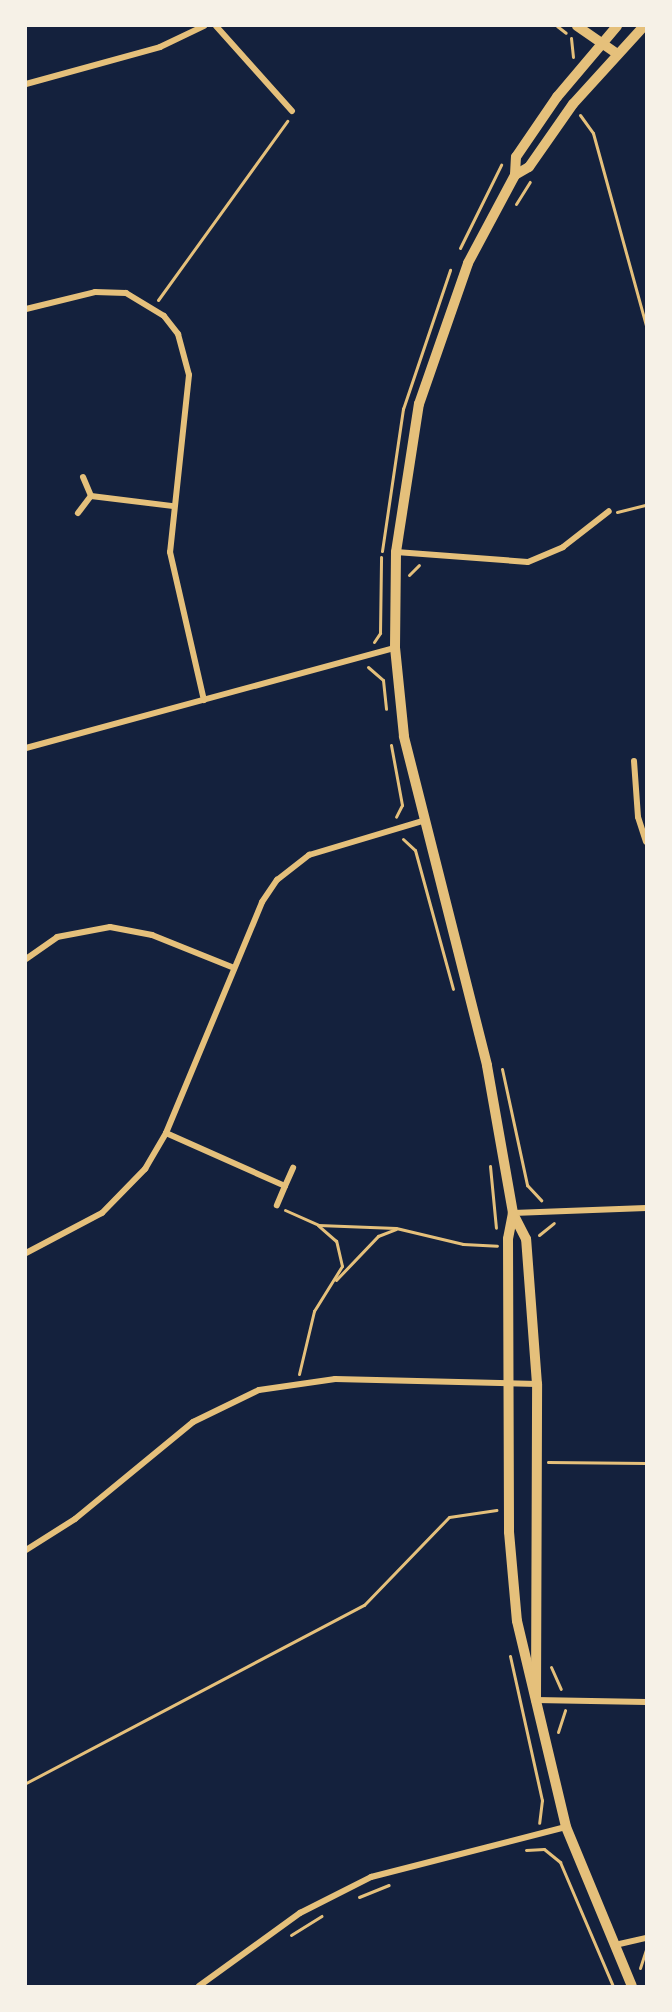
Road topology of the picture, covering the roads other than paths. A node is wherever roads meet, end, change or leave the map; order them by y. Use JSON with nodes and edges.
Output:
{"nodes":[{"id":1,"x":204,"y":26,"type":"edge"},
{"id":2,"x":216,"y":26,"type":"edge"},
{"id":3,"x":577,"y":26,"type":"edge"},
{"id":4,"x":644,"y":26,"type":"edge"},
{"id":5,"x":614,"y":27,"type":"edge"},
{"id":6,"x":630,"y":39,"type":"junction"},
{"id":7,"x":601,"y":42,"type":"junction"},
{"id":8,"x":616,"y":53,"type":"junction"},
{"id":9,"x":26,"y":84,"type":"edge"},
{"id":10,"x":292,"y":111,"type":"road end"},
{"id":11,"x":515,"y":175,"type":"junction"},
{"id":12,"x":26,"y":309,"type":"edge"},
{"id":13,"x":83,"y":477,"type":"dead end"},
{"id":14,"x":91,"y":496,"type":"junction"},
{"id":15,"x":173,"y":506,"type":"junction"},
{"id":16,"x":609,"y":511,"type":"road end"},
{"id":17,"x":78,"y":513,"type":"dead end"},
{"id":18,"x":396,"y":552,"type":"junction"},
{"id":19,"x":395,"y":648,"type":"junction"},
{"id":20,"x":204,"y":700,"type":"junction"},
{"id":21,"x":26,"y":748,"type":"edge"},
{"id":22,"x":634,"y":761,"type":"dead end"},
{"id":23,"x":422,"y":821,"type":"junction"},
{"id":24,"x":646,"y":842,"type":"edge"},
{"id":25,"x":26,"y":958,"type":"edge"},
{"id":26,"x":234,"y":968,"type":"junction"},
{"id":27,"x":166,"y":1133,"type":"junction"},
{"id":28,"x":293,"y":1168,"type":"dead end"},
{"id":29,"x":285,"y":1186,"type":"junction"},
{"id":30,"x":277,"y":1205,"type":"road end"},
{"id":31,"x":646,"y":1208,"type":"edge"},
{"id":32,"x":513,"y":1214,"type":"junction"},
{"id":33,"x":26,"y":1253,"type":"edge"},
{"id":34,"x":509,"y":1383,"type":"junction"},
{"id":35,"x":537,"y":1384,"type":"junction"},
{"id":36,"x":26,"y":1550,"type":"edge"},
{"id":37,"x":536,"y":1700,"type":"junction"},
{"id":38,"x":646,"y":1702,"type":"edge"},
{"id":39,"x":566,"y":1827,"type":"junction"},
{"id":40,"x":643,"y":1939,"type":"edge"},
{"id":41,"x":611,"y":1946,"type":"junction"},
{"id":42,"x":199,"y":1986,"type":"edge"},
{"id":43,"x":632,"y":1986,"type":"edge"}],
"edges":[{"from":1,"to":9,"type":"street"},
{"from":2,"to":10,"type":"street"},
{"from":3,"to":7,"type":"street"},
{"from":4,"to":6,"type":"street"},
{"from":5,"to":6,"type":"street"},
{"from":5,"to":7,"type":"street"},
{"from":6,"to":8,"type":"street"},
{"from":7,"to":8,"type":"street"},
{"from":7,"to":11,"type":"street"},
{"from":8,"to":11,"type":"street"},
{"from":11,"to":18,"type":"street"},
{"from":12,"to":15,"type":"street"},
{"from":13,"to":14,"type":"street"},
{"from":14,"to":15,"type":"street"},
{"from":14,"to":17,"type":"street"},
{"from":15,"to":20,"type":"street"},
{"from":16,"to":18,"type":"street"},
{"from":18,"to":19,"type":"street"},
{"from":19,"to":20,"type":"street"},
{"from":19,"to":23,"type":"street"},
{"from":20,"to":21,"type":"street"},
{"from":22,"to":24,"type":"street"},
{"from":23,"to":26,"type":"street"},
{"from":23,"to":32,"type":"street"},
{"from":25,"to":26,"type":"street"},
{"from":26,"to":27,"type":"street"},
{"from":27,"to":29,"type":"street"},
{"from":27,"to":33,"type":"street"},
{"from":28,"to":29,"type":"street"},
{"from":29,"to":30,"type":"street"},
{"from":31,"to":32,"type":"street"},
{"from":32,"to":34,"type":"street"},
{"from":32,"to":35,"type":"street"},
{"from":34,"to":35,"type":"street"},
{"from":34,"to":36,"type":"street"},
{"from":34,"to":37,"type":"street"},
{"from":35,"to":37,"type":"street"},
{"from":37,"to":38,"type":"street"},
{"from":37,"to":39,"type":"street"},
{"from":39,"to":41,"type":"street"},
{"from":39,"to":42,"type":"street"},
{"from":40,"to":41,"type":"street"},
{"from":41,"to":43,"type":"street"}]}
